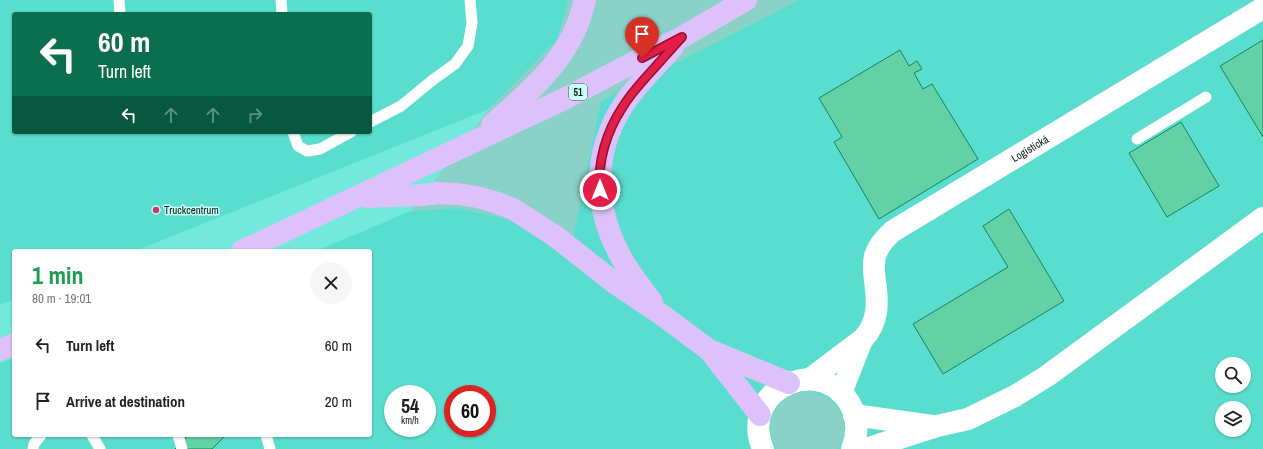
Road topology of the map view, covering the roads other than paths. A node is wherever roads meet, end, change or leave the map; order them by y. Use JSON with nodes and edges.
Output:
{"nodes":[{"id":1,"x":119,"y":0,"type":"edge"},
{"id":2,"x":281,"y":0,"type":"edge"},
{"id":3,"x":470,"y":0,"type":"edge"},
{"id":4,"x":584,"y":0,"type":"edge"},
{"id":5,"x":746,"y":0,"type":"edge"},
{"id":6,"x":1263,"y":8,"type":"edge"},
{"id":7,"x":120,"y":12,"type":"edge"},
{"id":8,"x":282,"y":12,"type":"edge"},
{"id":9,"x":682,"y":37,"type":"junction"},
{"id":10,"x":1206,"y":97,"type":"dead end"},
{"id":11,"x":372,"y":121,"type":"edge"},
{"id":12,"x":294,"y":134,"type":"edge"},
{"id":13,"x":347,"y":134,"type":"edge"},
{"id":14,"x":1137,"y":138,"type":"dead end"},
{"id":15,"x":472,"y":143,"type":"junction"},
{"id":16,"x":357,"y":197,"type":"junction"},
{"id":17,"x":1263,"y":218,"type":"edge"},
{"id":18,"x":246,"y":249,"type":"edge"},
{"id":19,"x":662,"y":315,"type":"junction"},
{"id":20,"x":865,"y":337,"type":"junction"},
{"id":21,"x":12,"y":345,"type":"edge"},
{"id":22,"x":0,"y":350,"type":"edge"},
{"id":23,"x":709,"y":350,"type":"junction"},
{"id":24,"x":800,"y":381,"type":"junction"},
{"id":25,"x":841,"y":393,"type":"junction"},
{"id":26,"x":760,"y":415,"type":"junction"},
{"id":27,"x":854,"y":415,"type":"junction"},
{"id":28,"x":937,"y":426,"type":"junction"},
{"id":29,"x":39,"y":437,"type":"edge"},
{"id":30,"x":93,"y":437,"type":"edge"},
{"id":31,"x":179,"y":437,"type":"edge"},
{"id":32,"x":267,"y":437,"type":"edge"},
{"id":33,"x":32,"y":449,"type":"edge"},
{"id":34,"x":100,"y":449,"type":"edge"},
{"id":35,"x":182,"y":449,"type":"edge"},
{"id":36,"x":270,"y":449,"type":"edge"},
{"id":37,"x":763,"y":449,"type":"edge"},
{"id":38,"x":852,"y":449,"type":"edge"},
{"id":39,"x":866,"y":449,"type":"edge"}],
"edges":[{"from":1,"to":7,"type":"lane"},
{"from":2,"to":8,"type":"lane"},
{"from":3,"to":11,"type":"lane"},
{"from":4,"to":15,"type":"main road"},
{"from":5,"to":9,"type":"main road","number":"51"},
{"from":6,"to":20,"type":"street","name":"Logistická"},
{"from":9,"to":15,"type":"main road","number":"51"},
{"from":9,"to":19,"type":"main road"},
{"from":10,"to":14,"type":"lane"},
{"from":12,"to":13,"type":"lane"},
{"from":15,"to":16,"type":"main road","number":"51"},
{"from":16,"to":18,"type":"main road","number":"51"},
{"from":16,"to":19,"type":"main road"},
{"from":17,"to":28,"type":"street"},
{"from":19,"to":23,"type":"main road"},
{"from":20,"to":24,"type":"street"},
{"from":20,"to":25,"type":"street","name":"Logistická"},
{"from":21,"to":22,"type":"main road"},
{"from":23,"to":24,"type":"main road"},
{"from":23,"to":26,"type":"main road"},
{"from":24,"to":25,"type":"street"},
{"from":24,"to":26,"type":"street"},
{"from":25,"to":27,"type":"street"},
{"from":26,"to":37,"type":"street"},
{"from":27,"to":28,"type":"street"},
{"from":27,"to":38,"type":"street"},
{"from":28,"to":39,"type":"street"},
{"from":29,"to":33,"type":"lane"},
{"from":30,"to":34,"type":"lane"},
{"from":31,"to":35,"type":"lane"},
{"from":32,"to":36,"type":"lane"}]}
